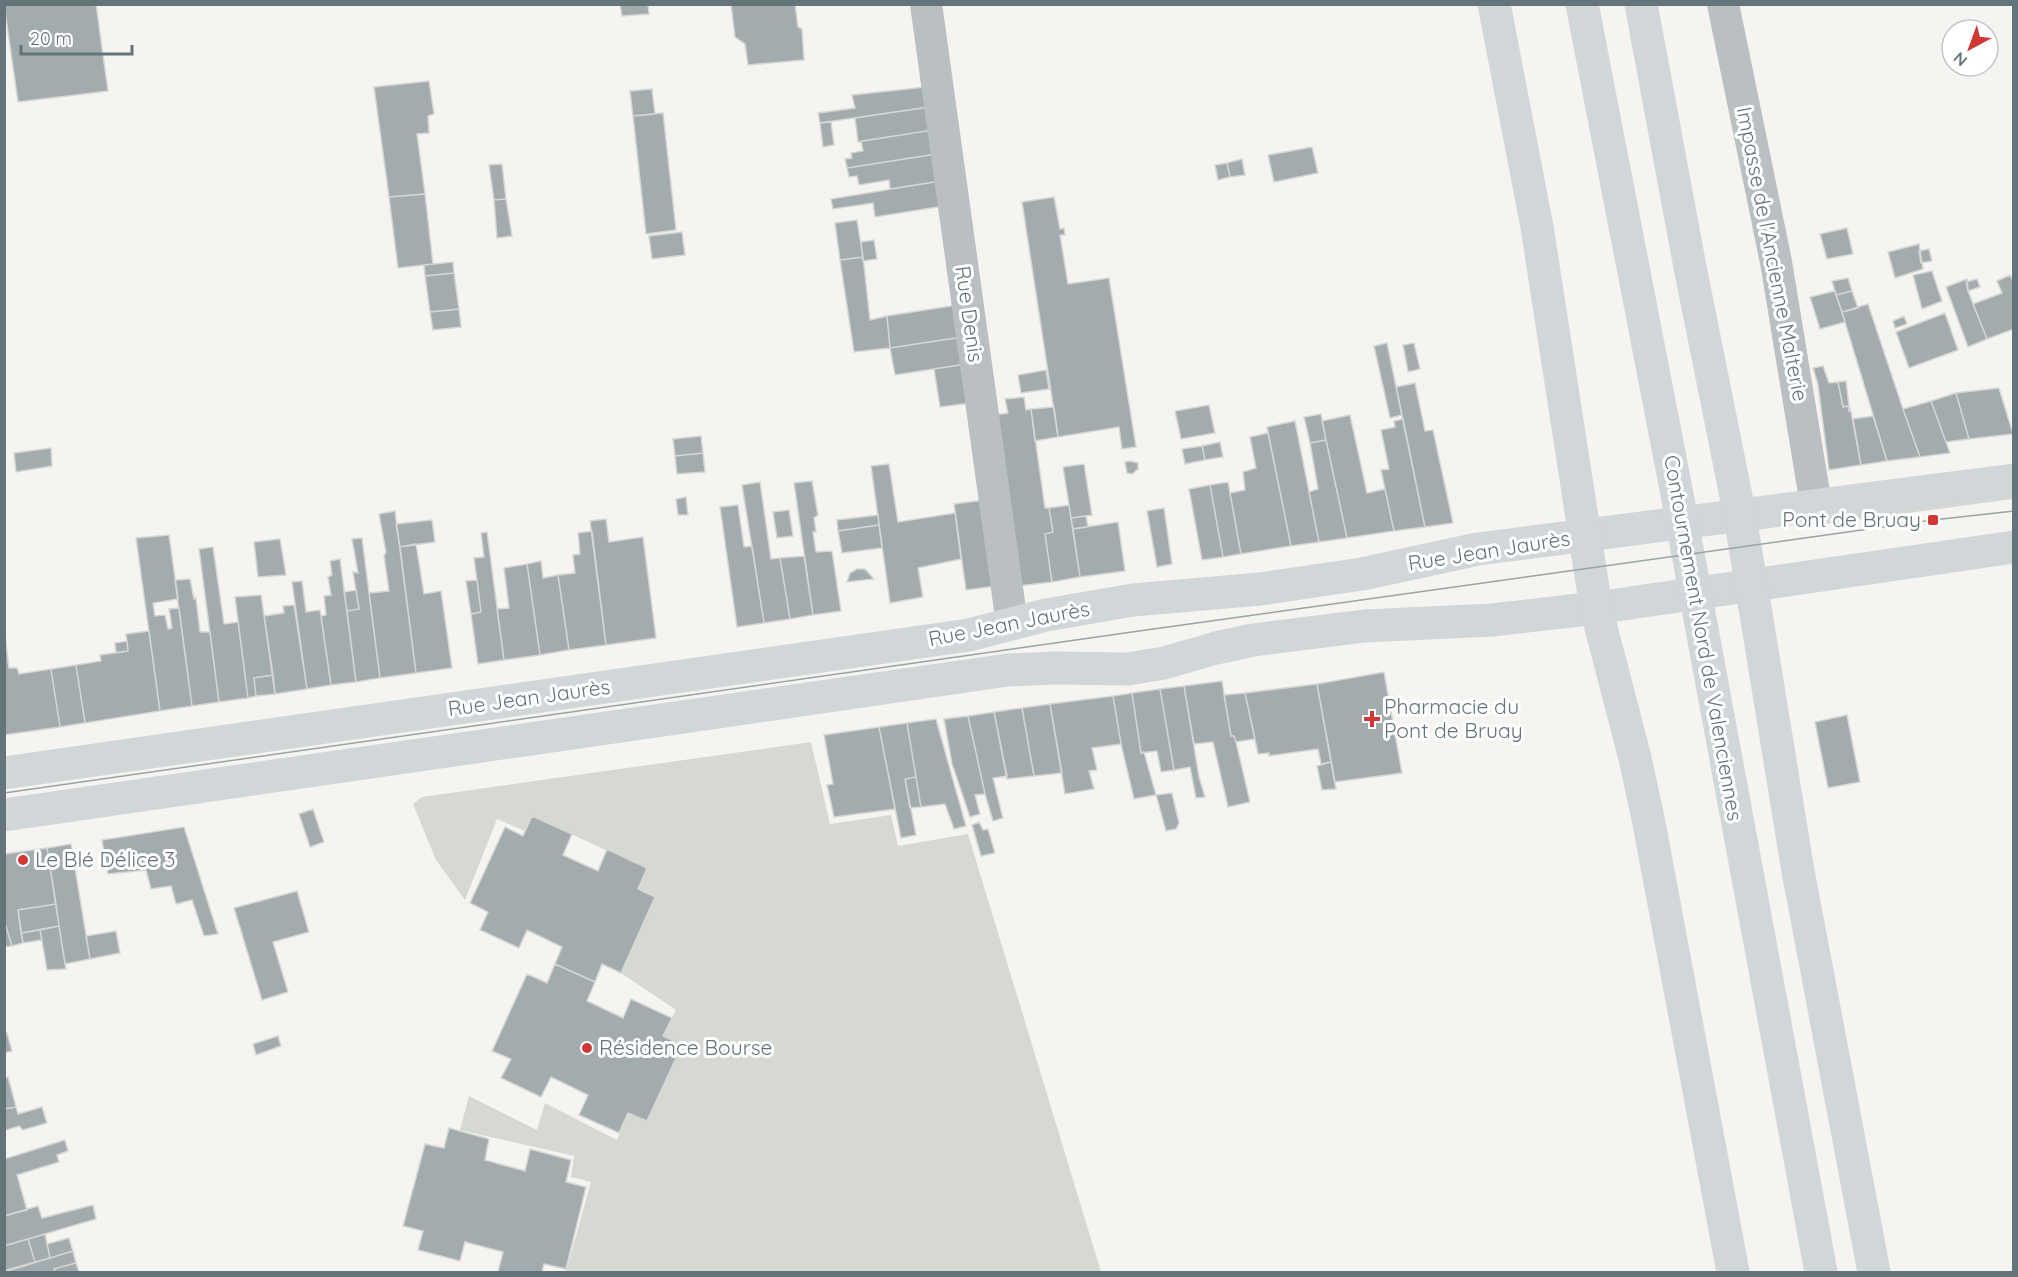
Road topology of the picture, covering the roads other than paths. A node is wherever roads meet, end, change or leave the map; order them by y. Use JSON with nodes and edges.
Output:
{"nodes":[{"id":1,"x":926,"y":4,"type":"edge"},
{"id":2,"x":1494,"y":4,"type":"edge"},
{"id":3,"x":1582,"y":4,"type":"edge"},
{"id":4,"x":1641,"y":4,"type":"edge"},
{"id":5,"x":1723,"y":4,"type":"edge"},
{"id":6,"x":2013,"y":480,"type":"edge"},
{"id":7,"x":1816,"y":505,"type":"junction"},
{"id":8,"x":1731,"y":517,"type":"junction"},
{"id":9,"x":1597,"y":534,"type":"junction"},
{"id":10,"x":2013,"y":547,"type":"edge"},
{"id":11,"x":1743,"y":586,"type":"junction"},
{"id":12,"x":1608,"y":606,"type":"junction"},
{"id":13,"x":1012,"y":624,"type":"junction"},
{"id":14,"x":4,"y":773,"type":"edge"},
{"id":15,"x":4,"y":815,"type":"edge"},
{"id":16,"x":1733,"y":1272,"type":"edge"},
{"id":17,"x":1821,"y":1272,"type":"edge"},
{"id":18,"x":1874,"y":1272,"type":"edge"}],
"edges":[{"from":1,"to":13,"type":"street","name":"Rue Denis"},
{"from":2,"to":9,"type":"main road"},
{"from":3,"to":17,"type":"main road","name":"Contournement Nord de Valenciennes"},
{"from":4,"to":8,"type":"main road"},
{"from":5,"to":7,"type":"street","name":"Impasse de l'Ancienne Malterie"},
{"from":6,"to":7,"type":"main road","name":"Rue Jean Jaurès"},
{"from":7,"to":8,"type":"main road","name":"Rue Jean Jaurès"},
{"from":8,"to":9,"type":"main road","name":"Rue Jean Jaurès"},
{"from":8,"to":11,"type":"main road"},
{"from":9,"to":12,"type":"main road"},
{"from":9,"to":13,"type":"main road","name":"Rue Jean Jaurès"},
{"from":10,"to":11,"type":"main road","name":"Rue Jean Jaurès"},
{"from":11,"to":12,"type":"main road","name":"Rue Jean Jaurès"},
{"from":11,"to":18,"type":"main road"},
{"from":12,"to":15,"type":"main road","name":"Rue Jean Jaurès"},
{"from":12,"to":16,"type":"main road"},
{"from":13,"to":14,"type":"main road","name":"Rue Jean Jaurès"}]}
